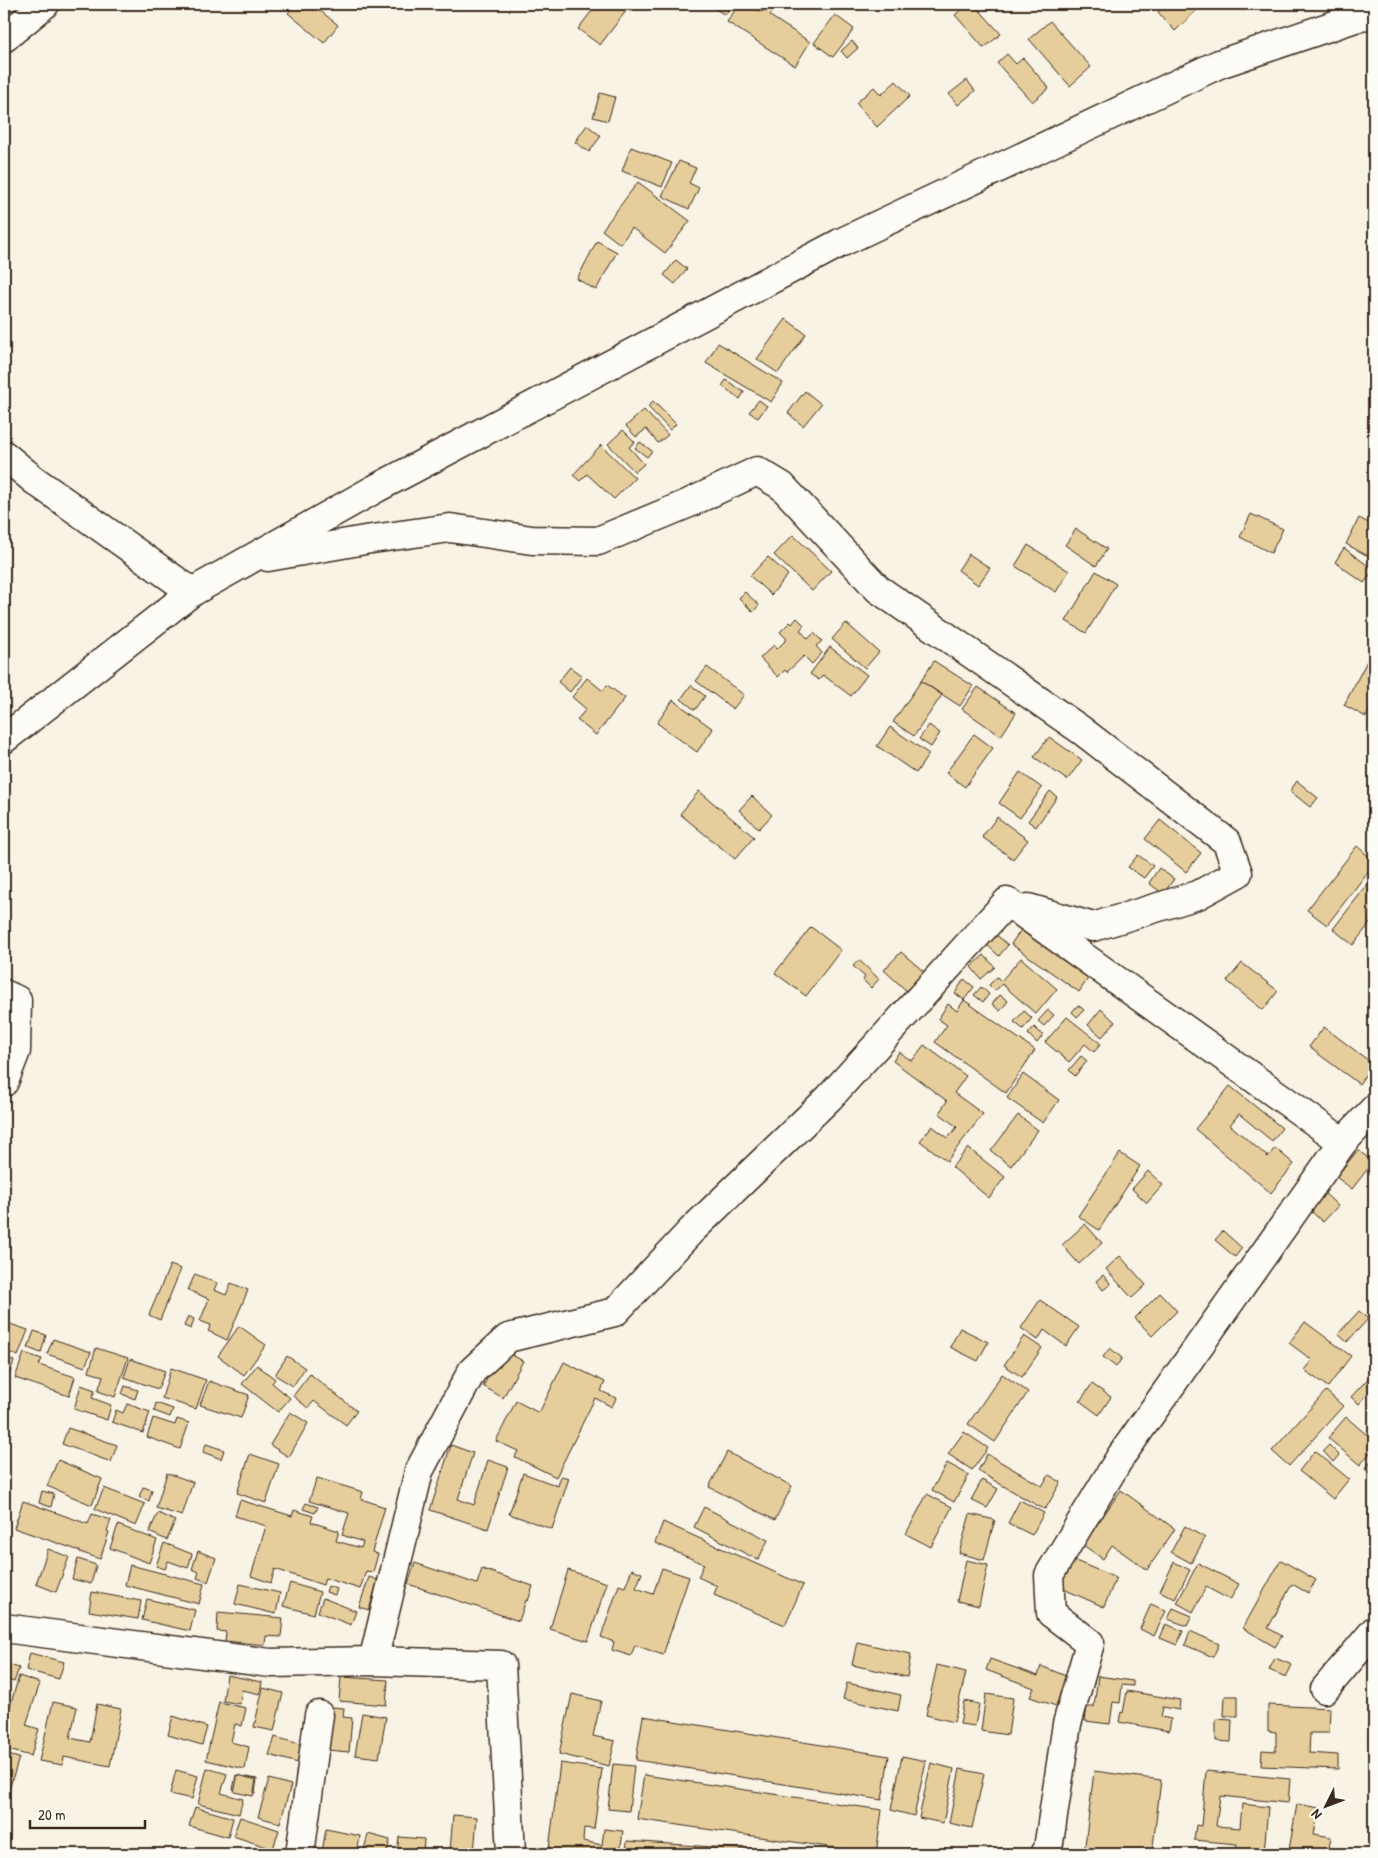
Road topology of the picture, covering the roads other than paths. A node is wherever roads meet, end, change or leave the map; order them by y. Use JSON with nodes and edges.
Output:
{"nodes":[{"id":1,"x":45,"y":4,"type":"edge"},
{"id":2,"x":1374,"y":15,"type":"edge"},
{"id":3,"x":4,"y":38,"type":"edge"},
{"id":4,"x":4,"y":455,"type":"edge"},
{"id":5,"x":247,"y":561,"type":"junction"},
{"id":6,"x":192,"y":592,"type":"junction"},
{"id":7,"x":4,"y":739,"type":"edge"},
{"id":8,"x":1007,"y":902,"type":"junction"},
{"id":9,"x":4,"y":994,"type":"edge"},
{"id":10,"x":4,"y":1082,"type":"edge"},
{"id":11,"x":1374,"y":1109,"type":"edge"},
{"id":12,"x":1342,"y":1142,"type":"junction"},
{"id":13,"x":4,"y":1628,"type":"edge"},
{"id":14,"x":1374,"y":1631,"type":"edge"},
{"id":15,"x":374,"y":1661,"type":"junction"},
{"id":16,"x":1325,"y":1689,"type":"dead end"},
{"id":17,"x":319,"y":1715,"type":"dead end"},
{"id":18,"x":300,"y":1854,"type":"edge"},
{"id":19,"x":511,"y":1854,"type":"edge"},
{"id":20,"x":1045,"y":1854,"type":"edge"}],
"edges":[{"from":1,"to":3,"type":"street"},
{"from":2,"to":5,"type":"street"},
{"from":4,"to":6,"type":"street"},
{"from":5,"to":6,"type":"street"},
{"from":5,"to":8,"type":"street"},
{"from":6,"to":7,"type":"street"},
{"from":8,"to":12,"type":"street"},
{"from":8,"to":15,"type":"street"},
{"from":9,"to":10,"type":"street"},
{"from":11,"to":12,"type":"street"},
{"from":12,"to":20,"type":"street"},
{"from":13,"to":15,"type":"street"},
{"from":14,"to":16,"type":"street"},
{"from":15,"to":19,"type":"street"},
{"from":17,"to":18,"type":"street"}]}
